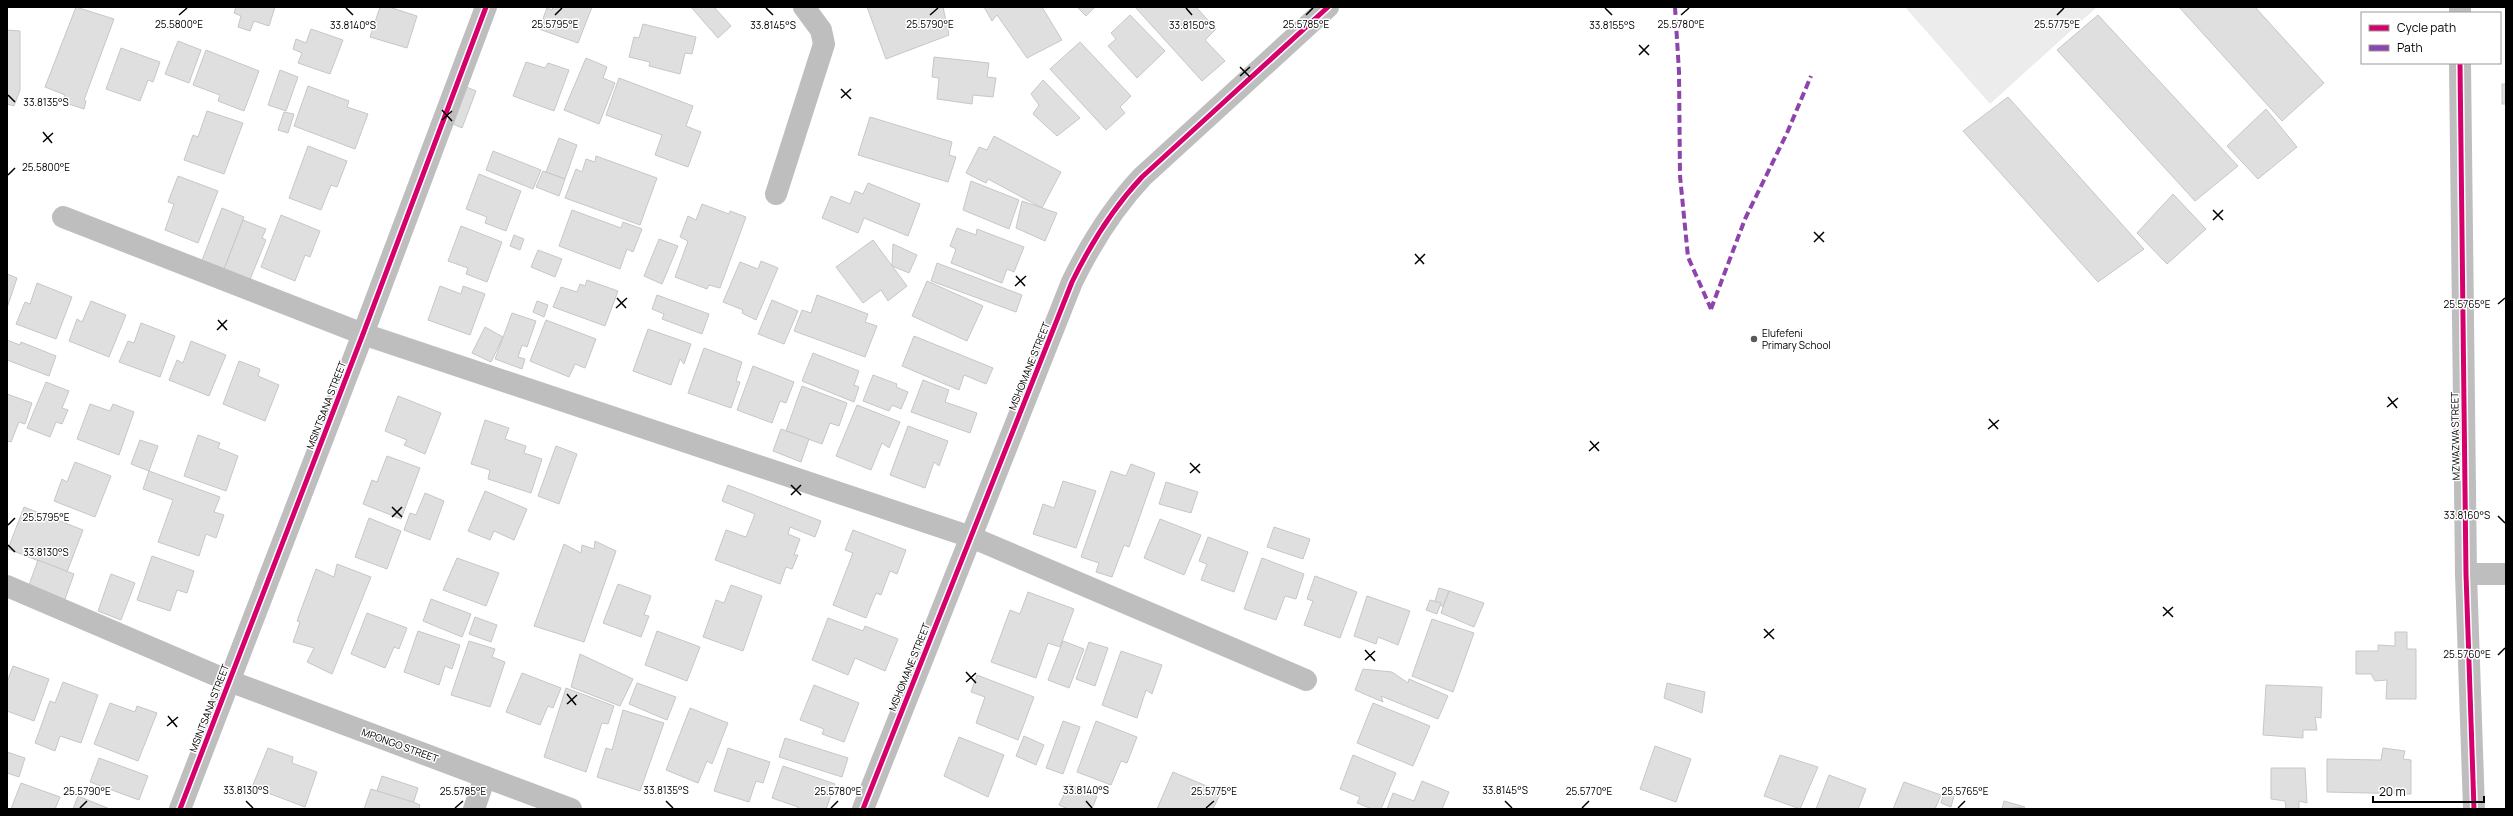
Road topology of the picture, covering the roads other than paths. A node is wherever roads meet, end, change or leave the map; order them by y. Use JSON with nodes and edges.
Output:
{"nodes":[{"id":1,"x":486,"y":7,"type":"edge"},
{"id":2,"x":804,"y":7,"type":"edge"},
{"id":3,"x":1328,"y":7,"type":"edge"},
{"id":4,"x":2460,"y":64,"type":"edge"},
{"id":5,"x":776,"y":194,"type":"dead end"},
{"id":6,"x":63,"y":217,"type":"dead end"},
{"id":7,"x":364,"y":334,"type":"junction"},
{"id":8,"x":971,"y":537,"type":"junction"},
{"id":9,"x":2466,"y":574,"type":"junction"},
{"id":10,"x":2506,"y":574,"type":"edge"},
{"id":11,"x":7,"y":586,"type":"edge"},
{"id":12,"x":1306,"y":680,"type":"dead end"},
{"id":13,"x":229,"y":681,"type":"junction"},
{"id":14,"x":486,"y":777,"type":"junction"},
{"id":15,"x":180,"y":809,"type":"edge"},
{"id":16,"x":474,"y":809,"type":"edge"},
{"id":17,"x":571,"y":809,"type":"edge"},
{"id":18,"x":863,"y":809,"type":"edge"},
{"id":19,"x":2474,"y":809,"type":"edge"}],
"edges":[{"from":1,"to":7,"type":"street","name":"MSINTSANA STREET"},
{"from":2,"to":5,"type":"street"},
{"from":3,"to":8,"type":"street","name":"MSHOMANE STREET"},
{"from":4,"to":9,"type":"street","name":"MZWAZWA STREET"},
{"from":6,"to":7,"type":"street"},
{"from":7,"to":8,"type":"street"},
{"from":7,"to":13,"type":"street","name":"MSINTSANA STREET"},
{"from":8,"to":12,"type":"street"},
{"from":8,"to":18,"type":"street","name":"MSHOMANE STREET"},
{"from":9,"to":10,"type":"street"},
{"from":9,"to":19,"type":"street","name":"MZWAZWA STREET"},
{"from":11,"to":13,"type":"street","name":"MPONGO STREET"},
{"from":13,"to":14,"type":"street","name":"MPONGO STREET"},
{"from":13,"to":15,"type":"street","name":"MSINTSANA STREET"},
{"from":14,"to":16,"type":"street"},
{"from":14,"to":17,"type":"street","name":"MPONGO STREET"}]}
